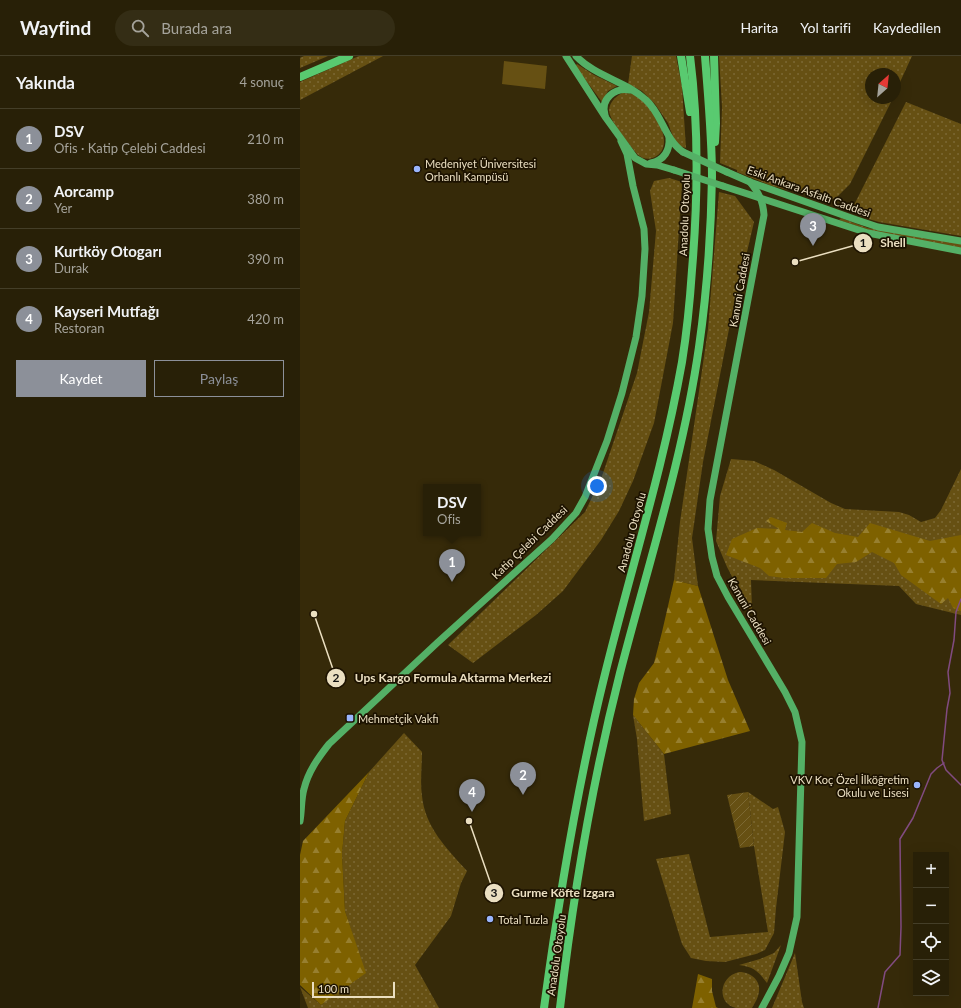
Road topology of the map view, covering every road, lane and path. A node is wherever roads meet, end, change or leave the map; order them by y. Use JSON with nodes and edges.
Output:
{"nodes":[{"id":1,"x":348,"y":56,"type":"edge"},
{"id":2,"x":566,"y":56,"type":"edge"},
{"id":3,"x":576,"y":56,"type":"edge"},
{"id":4,"x":681,"y":56,"type":"edge"},
{"id":5,"x":690,"y":56,"type":"edge"},
{"id":6,"x":705,"y":56,"type":"edge"},
{"id":7,"x":714,"y":56,"type":"edge"},
{"id":8,"x":300,"y":77,"type":"edge"},
{"id":9,"x":632,"y":90,"type":"junction"},
{"id":10,"x":606,"y":118,"type":"junction"},
{"id":11,"x":666,"y":129,"type":"junction"},
{"id":12,"x":622,"y":141,"type":"junction"},
{"id":13,"x":696,"y":149,"type":"junction"},
{"id":14,"x":646,"y":164,"type":"junction"},
{"id":15,"x":712,"y":176,"type":"junction"},
{"id":16,"x":750,"y":182,"type":"junction"},
{"id":17,"x":762,"y":200,"type":"junction"},
{"id":18,"x":781,"y":206,"type":"junction"},
{"id":19,"x":764,"y":215,"type":"junction"},
{"id":20,"x":961,"y":241,"type":"edge"},
{"id":21,"x":961,"y":253,"type":"edge"},
{"id":22,"x":300,"y":821,"type":"edge"},
{"id":23,"x":544,"y":1008,"type":"edge"},
{"id":24,"x":560,"y":1008,"type":"edge"},
{"id":25,"x":762,"y":1008,"type":"edge"}],
"edges":[{"from":1,"to":8,"type":"highway"},
{"from":2,"to":10,"type":"main road","name":"Eski Ankara Asfaltı Caddesi"},
{"from":3,"to":9,"type":"main road","name":"Eski Ankara Asfaltı Caddesi"},
{"from":4,"to":13,"type":"highway"},
{"from":5,"to":13,"type":"highway","name":"Anadolu Otoyolu"},
{"from":6,"to":15,"type":"highway","name":"Anadolu Otoyolu"},
{"from":7,"to":15,"type":"highway"},
{"from":9,"to":10,"type":"main road"},
{"from":9,"to":11,"type":"main road","name":"Eski Ankara Asfaltı Caddesi"},
{"from":10,"to":12,"type":"main road","name":"Eski Ankara Asfaltı Caddesi"},
{"from":11,"to":14,"type":"main road","name":"Eski Ankara Asfaltı Caddesi"},
{"from":11,"to":16,"type":"main road","name":"Eski Ankara Asfaltı Caddesi","bridge":true},
{"from":12,"to":14,"type":"main road","name":"Eski Ankara Asfaltı Caddesi"},
{"from":12,"to":22,"type":"main road","name":"Katip Çelebi Caddesi"},
{"from":13,"to":23,"type":"highway","name":"Anadolu Otoyolu"},
{"from":14,"to":17,"type":"main road","name":"Eski Ankara Asfaltı Caddesi","bridge":true},
{"from":15,"to":24,"type":"highway","name":"Anadolu Otoyolu"},
{"from":16,"to":17,"type":"main road"},
{"from":16,"to":20,"type":"main road","name":"Eski Ankara Asfaltı Caddesi"},
{"from":17,"to":18,"type":"main road","name":"Eski Ankara Asfaltı Caddesi"},
{"from":17,"to":19,"type":"main road","name":"Kanuni Caddesi"},
{"from":18,"to":19,"type":"main road"},
{"from":18,"to":21,"type":"main road","name":"Eski Ankara Asfaltı Caddesi"},
{"from":19,"to":25,"type":"main road","name":"Kanuni Caddesi"}]}
